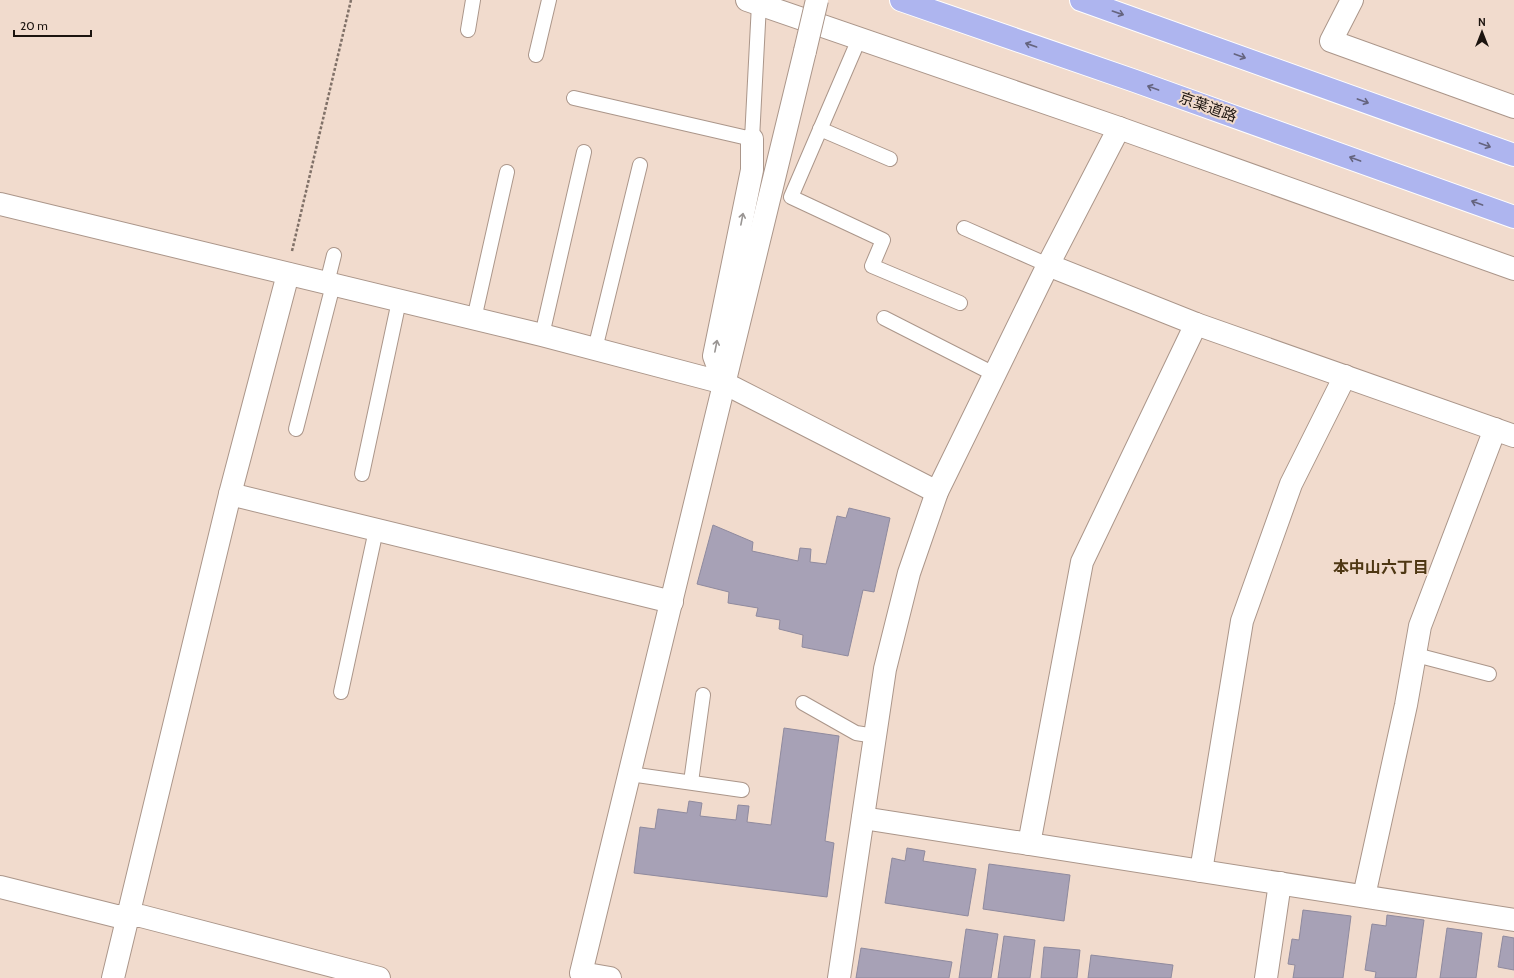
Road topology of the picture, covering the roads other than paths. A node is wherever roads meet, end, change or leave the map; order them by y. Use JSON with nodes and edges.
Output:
{"nodes":[{"id":1,"x":473,"y":0,"type":"edge"},
{"id":2,"x":549,"y":0,"type":"edge"},
{"id":3,"x":817,"y":0,"type":"edge"},
{"id":4,"x":901,"y":0,"type":"edge"},
{"id":5,"x":1081,"y":0,"type":"edge"},
{"id":6,"x":1352,"y":0,"type":"edge"},
{"id":7,"x":753,"y":2,"type":"edge"},
{"id":8,"x":468,"y":30,"type":"dead end"},
{"id":9,"x":859,"y":39,"type":"junction"},
{"id":10,"x":536,"y":55,"type":"dead end"},
{"id":11,"x":574,"y":98,"type":"dead end"},
{"id":12,"x":1513,"y":102,"type":"edge"},
{"id":13,"x":1119,"y":128,"type":"junction"},
{"id":14,"x":820,"y":129,"type":"junction"},
{"id":15,"x":752,"y":139,"type":"junction"},
{"id":16,"x":584,"y":152,"type":"dead end"},
{"id":17,"x":1514,"y":155,"type":"edge"},
{"id":18,"x":890,"y":159,"type":"dead end"},
{"id":19,"x":640,"y":165,"type":"dead end"},
{"id":20,"x":507,"y":172,"type":"dead end"},
{"id":21,"x":0,"y":204,"type":"edge"},
{"id":22,"x":1514,"y":217,"type":"edge"},
{"id":23,"x":964,"y":228,"type":"dead end"},
{"id":24,"x":334,"y":254,"type":"dead end"},
{"id":25,"x":1048,"y":265,"type":"junction"},
{"id":26,"x":1514,"y":269,"type":"edge"},
{"id":27,"x":288,"y":274,"type":"junction"},
{"id":28,"x":330,"y":284,"type":"junction"},
{"id":29,"x":399,"y":301,"type":"junction"},
{"id":30,"x":960,"y":303,"type":"dead end"},
{"id":31,"x":884,"y":318,"type":"dead end"},
{"id":32,"x":474,"y":319,"type":"junction"},
{"id":33,"x":1196,"y":324,"type":"junction"},
{"id":34,"x":542,"y":335,"type":"junction"},
{"id":35,"x":595,"y":349,"type":"junction"},
{"id":36,"x":994,"y":374,"type":"junction"},
{"id":37,"x":1345,"y":376,"type":"junction"},
{"id":38,"x":724,"y":383,"type":"junction"},
{"id":39,"x":296,"y":429,"type":"dead end"},
{"id":40,"x":1504,"y":433,"type":"edge"},
{"id":41,"x":362,"y":474,"type":"dead end"},
{"id":42,"x":937,"y":492,"type":"junction"},
{"id":43,"x":230,"y":494,"type":"junction"},
{"id":44,"x":376,"y":530,"type":"junction"},
{"id":45,"x":672,"y":602,"type":"junction"},
{"id":46,"x":1416,"y":655,"type":"junction"},
{"id":47,"x":1489,"y":674,"type":"dead end"},
{"id":48,"x":341,"y":692,"type":"dead end"},
{"id":49,"x":703,"y":694,"type":"dead end"},
{"id":50,"x":803,"y":703,"type":"dead end"},
{"id":51,"x":875,"y":736,"type":"junction"},
{"id":52,"x":630,"y":774,"type":"junction"},
{"id":53,"x":691,"y":782,"type":"junction"},
{"id":54,"x":742,"y":790,"type":"dead end"},
{"id":55,"x":863,"y":818,"type":"junction"},
{"id":56,"x":1029,"y":844,"type":"junction"},
{"id":57,"x":1201,"y":871,"type":"junction"},
{"id":58,"x":1280,"y":883,"type":"junction"},
{"id":59,"x":0,"y":887,"type":"edge"},
{"id":60,"x":1364,"y":896,"type":"junction"},
{"id":61,"x":127,"y":917,"type":"junction"},
{"id":62,"x":1514,"y":920,"type":"edge"},
{"id":63,"x":581,"y":976,"type":"edge"},
{"id":64,"x":113,"y":978,"type":"edge"},
{"id":65,"x":379,"y":978,"type":"edge"},
{"id":66,"x":610,"y":978,"type":"edge"},
{"id":67,"x":839,"y":978,"type":"edge"},
{"id":68,"x":1266,"y":978,"type":"edge"}],
"edges":[{"from":1,"to":8,"type":"lane"},
{"from":2,"to":10,"type":"lane"},
{"from":3,"to":38,"type":"street","bridge":true},
{"from":22,"to":4,"type":"highway","name":"京葉道路","one_way":true},
{"from":5,"to":17,"type":"highway","one_way":true},
{"from":6,"to":12,"type":"street"},
{"from":7,"to":9,"type":"street"},
{"from":7,"to":15,"type":"lane"},
{"from":9,"to":13,"type":"street"},
{"from":9,"to":14,"type":"lane"},
{"from":11,"to":15,"type":"lane"},
{"from":13,"to":25,"type":"street"},
{"from":13,"to":26,"type":"street"},
{"from":14,"to":18,"type":"lane"},
{"from":14,"to":30,"type":"lane"},
{"from":38,"to":15,"type":"street","one_way":true},
{"from":16,"to":34,"type":"lane"},
{"from":19,"to":35,"type":"lane"},
{"from":20,"to":32,"type":"lane"},
{"from":21,"to":27,"type":"street"},
{"from":23,"to":25,"type":"lane"},
{"from":24,"to":28,"type":"lane"},
{"from":25,"to":33,"type":"street"},
{"from":25,"to":36,"type":"street"},
{"from":27,"to":28,"type":"street"},
{"from":27,"to":43,"type":"street"},
{"from":28,"to":29,"type":"street"},
{"from":28,"to":39,"type":"lane"},
{"from":29,"to":32,"type":"street"},
{"from":29,"to":41,"type":"lane"},
{"from":31,"to":36,"type":"lane"},
{"from":32,"to":34,"type":"street"},
{"from":33,"to":37,"type":"street"},
{"from":33,"to":56,"type":"street"},
{"from":34,"to":35,"type":"street"},
{"from":35,"to":38,"type":"street"},
{"from":36,"to":42,"type":"street"},
{"from":37,"to":40,"type":"street"},
{"from":37,"to":57,"type":"street"},
{"from":38,"to":42,"type":"street"},
{"from":38,"to":45,"type":"street"},
{"from":40,"to":46,"type":"street"},
{"from":42,"to":51,"type":"street"},
{"from":43,"to":44,"type":"street"},
{"from":43,"to":61,"type":"street"},
{"from":44,"to":45,"type":"street"},
{"from":44,"to":48,"type":"lane"},
{"from":45,"to":52,"type":"street"},
{"from":46,"to":47,"type":"lane"},
{"from":46,"to":60,"type":"street"},
{"from":49,"to":53,"type":"lane"},
{"from":50,"to":51,"type":"lane"},
{"from":51,"to":55,"type":"street"},
{"from":52,"to":53,"type":"lane"},
{"from":52,"to":63,"type":"street"},
{"from":53,"to":54,"type":"lane"},
{"from":55,"to":56,"type":"street"},
{"from":55,"to":67,"type":"street"},
{"from":56,"to":57,"type":"street"},
{"from":57,"to":58,"type":"street"},
{"from":58,"to":60,"type":"street"},
{"from":58,"to":68,"type":"street"},
{"from":59,"to":61,"type":"street"},
{"from":60,"to":62,"type":"street"},
{"from":61,"to":64,"type":"street"},
{"from":61,"to":65,"type":"street"},
{"from":63,"to":66,"type":"street"}]}
